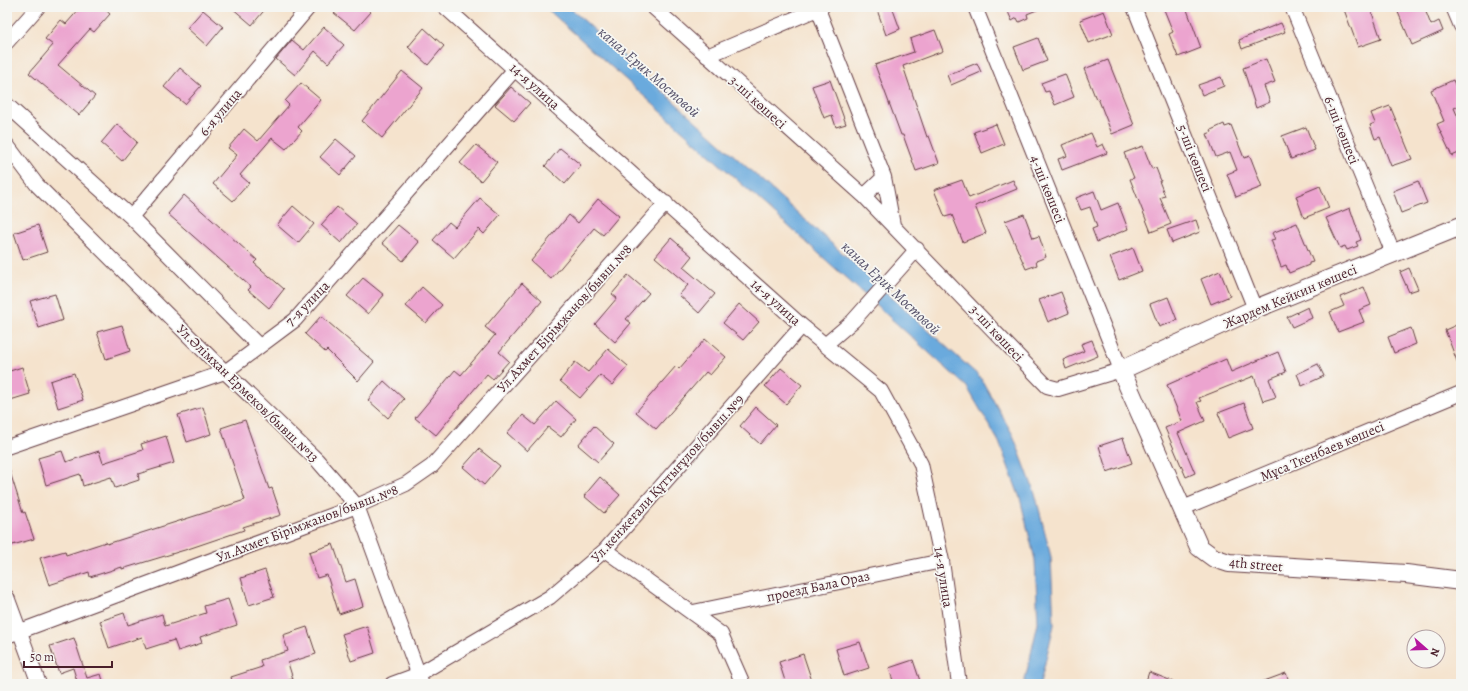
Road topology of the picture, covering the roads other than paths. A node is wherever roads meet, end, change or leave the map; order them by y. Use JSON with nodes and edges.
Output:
{"nodes":[{"id":1,"x":38,"y":7,"type":"edge"},
{"id":2,"x":309,"y":7,"type":"edge"},
{"id":3,"x":445,"y":7,"type":"edge"},
{"id":4,"x":653,"y":7,"type":"edge"},
{"id":5,"x":975,"y":7,"type":"edge"},
{"id":6,"x":1134,"y":7,"type":"edge"},
{"id":7,"x":1292,"y":7,"type":"edge"},
{"id":8,"x":1453,"y":7,"type":"edge"},
{"id":9,"x":820,"y":8,"type":"edge"},
{"id":10,"x":1461,"y":26,"type":"edge"},
{"id":11,"x":7,"y":42,"type":"edge"},
{"id":12,"x":707,"y":56,"type":"junction"},
{"id":13,"x":515,"y":69,"type":"junction"},
{"id":14,"x":7,"y":105,"type":"edge"},
{"id":15,"x":7,"y":145,"type":"edge"},
{"id":16,"x":884,"y":177,"type":"junction"},
{"id":17,"x":864,"y":196,"type":"junction"},
{"id":18,"x":666,"y":203,"type":"junction"},
{"id":19,"x":131,"y":217,"type":"junction"},
{"id":20,"x":893,"y":225,"type":"junction"},
{"id":21,"x":1461,"y":226,"type":"edge"},
{"id":22,"x":917,"y":249,"type":"junction"},
{"id":23,"x":1393,"y":254,"type":"junction"},
{"id":24,"x":1255,"y":309,"type":"junction"},
{"id":25,"x":802,"y":326,"type":"junction"},
{"id":26,"x":825,"y":345,"type":"junction"},
{"id":27,"x":259,"y":346,"type":"junction"},
{"id":28,"x":1121,"y":370,"type":"junction"},
{"id":29,"x":225,"y":372,"type":"junction"},
{"id":30,"x":1461,"y":393,"type":"edge"},
{"id":31,"x":7,"y":447,"type":"edge"},
{"id":32,"x":357,"y":506,"type":"junction"},
{"id":33,"x":1183,"y":508,"type":"junction"},
{"id":34,"x":605,"y":550,"type":"junction"},
{"id":35,"x":942,"y":561,"type":"junction"},
{"id":36,"x":1461,"y":581,"type":"edge"},
{"id":37,"x":7,"y":597,"type":"edge"},
{"id":38,"x":693,"y":612,"type":"junction"},
{"id":39,"x":13,"y":634,"type":"edge"},
{"id":40,"x":420,"y":679,"type":"edge"},
{"id":41,"x":38,"y":684,"type":"edge"},
{"id":42,"x":392,"y":684,"type":"edge"},
{"id":43,"x":743,"y":684,"type":"edge"},
{"id":44,"x":959,"y":684,"type":"edge"}],
"edges":[{"from":1,"to":11,"type":"street"},
{"from":2,"to":19,"type":"street","name":"6-я улица"},
{"from":3,"to":13,"type":"street","name":"14-я улица"},
{"from":4,"to":12,"type":"street","name":"3-ші көшесі"},
{"from":5,"to":28,"type":"street","name":"4-ші көшесі"},
{"from":6,"to":24,"type":"street","name":"5-ші көшесі"},
{"from":7,"to":23,"type":"street","name":"6-ші көшесі"},
{"from":8,"to":10,"type":"street"},
{"from":9,"to":12,"type":"street"},
{"from":9,"to":16,"type":"street"},
{"from":12,"to":17,"type":"street","name":"3-ші көшесі"},
{"from":13,"to":18,"type":"street","name":"14-я улица"},
{"from":13,"to":27,"type":"street","name":"7-я улица"},
{"from":14,"to":19,"type":"street"},
{"from":15,"to":29,"type":"street","name":"Ул.Әлімхан Ермеков/бывш.№13"},
{"from":16,"to":17,"type":"street"},
{"from":16,"to":20,"type":"street"},
{"from":17,"to":20,"type":"street","name":"3-ші көшесі"},
{"from":18,"to":25,"type":"street","name":"14-я улица"},
{"from":18,"to":32,"type":"street","name":"Ул.Ахмет Бірімжанов/бывш.№8"},
{"from":19,"to":27,"type":"street"},
{"from":20,"to":22,"type":"street","name":"3-ші көшесі"},
{"from":21,"to":23,"type":"street","name":"Жардем Кейкин көшесі"},
{"from":22,"to":26,"type":"street"},
{"from":22,"to":28,"type":"street","name":"3-ші көшесі"},
{"from":23,"to":24,"type":"street","name":"Жардем Кейкин көшесі"},
{"from":24,"to":28,"type":"street","name":"Жардем Кейкин көшесі"},
{"from":25,"to":26,"type":"street","name":"14-я улица"},
{"from":25,"to":34,"type":"street","name":"Ул.кенжеғали Құттығұлов/бывш.№9"},
{"from":26,"to":35,"type":"street","name":"14-я улица"},
{"from":27,"to":29,"type":"street","name":"7-я улица"},
{"from":28,"to":33,"type":"street","name":"4th street"},
{"from":29,"to":31,"type":"street","name":"7-я улица"},
{"from":29,"to":32,"type":"street","name":"Ул.Әлімхан Ермеков/бывш.№13"},
{"from":30,"to":33,"type":"street","name":"Мұса Ткенбаев көшесі"},
{"from":32,"to":39,"type":"street","name":"Ул.Ахмет Бірімжанов/бывш.№8"},
{"from":32,"to":40,"type":"street","name":"Ул.Әлімхан Ермеков/бывш.№13"},
{"from":33,"to":36,"type":"street","name":"4th street"},
{"from":34,"to":38,"type":"street"},
{"from":34,"to":40,"type":"street","name":"Ул.кенжеғали Құттығұлов/бывш.№9"},
{"from":35,"to":38,"type":"street","name":"проезд Бала Ораз"},
{"from":35,"to":44,"type":"street","name":"14-я улица"},
{"from":37,"to":39,"type":"street"},
{"from":38,"to":43,"type":"street"},
{"from":39,"to":41,"type":"street"},
{"from":40,"to":42,"type":"street","name":"Ул.кенжеғали Құттығұлов/бывш.№9"}]}
